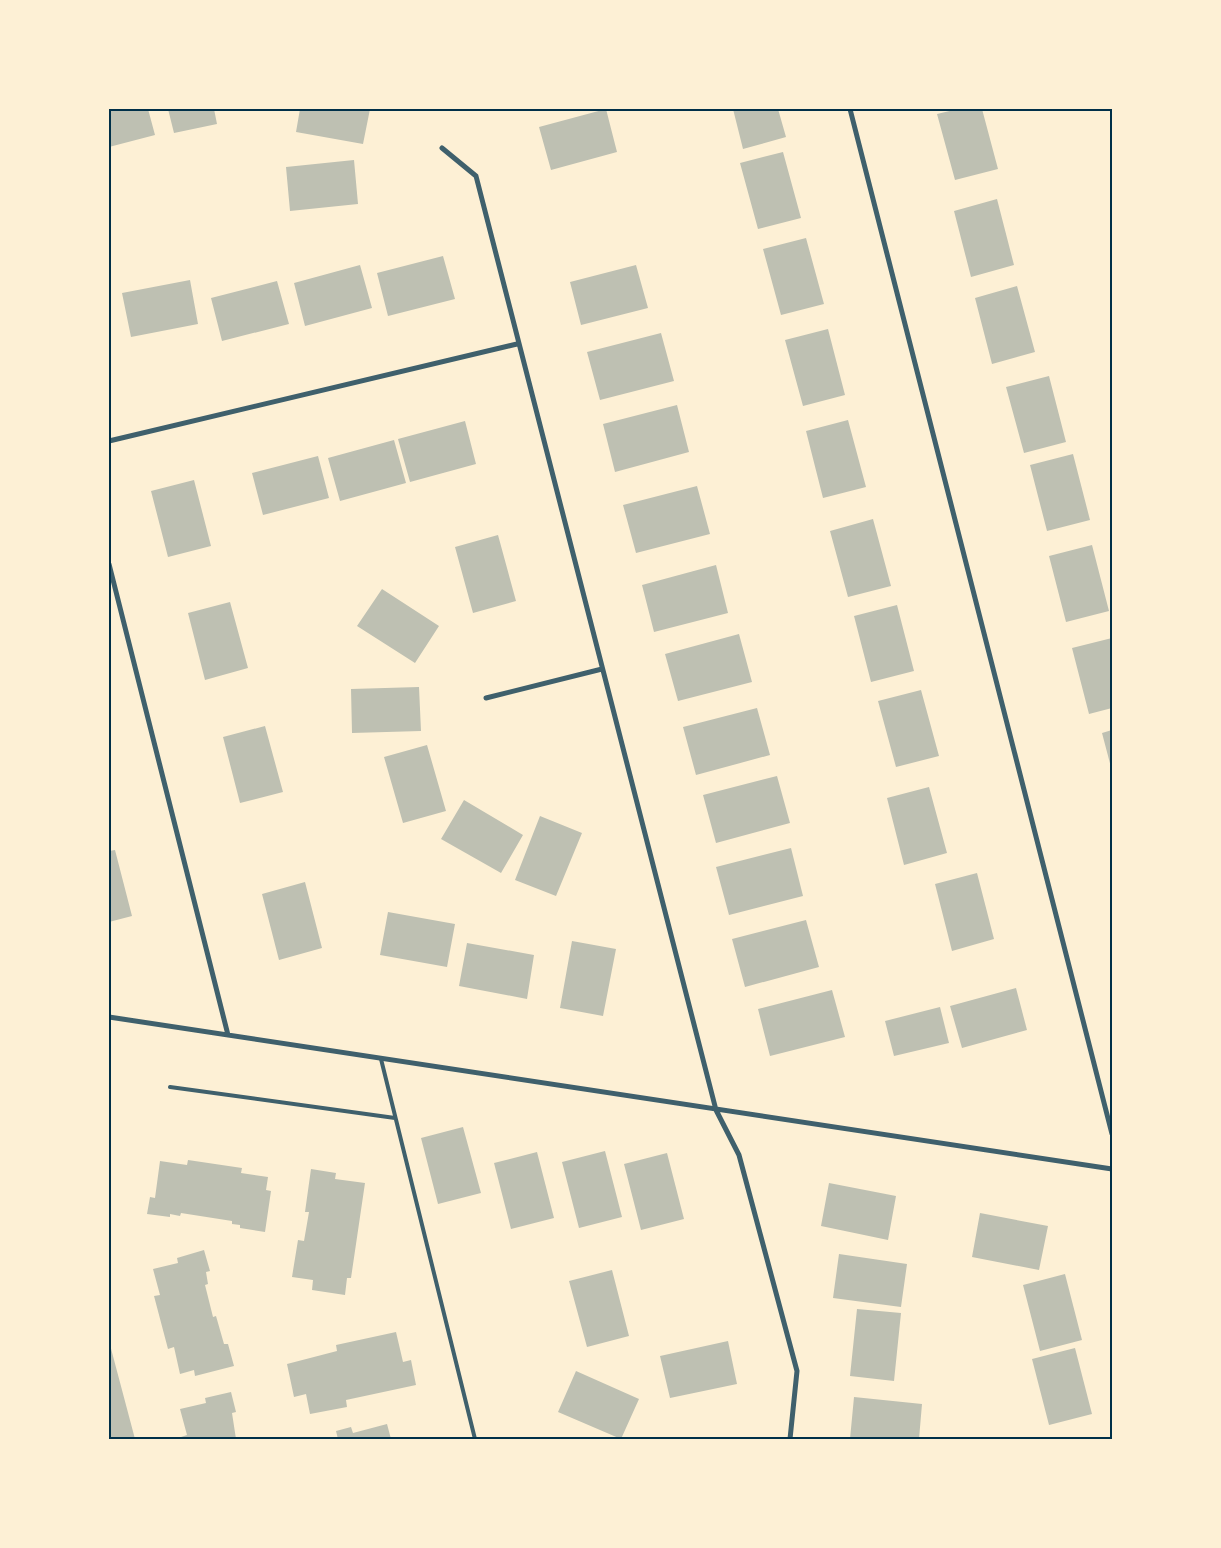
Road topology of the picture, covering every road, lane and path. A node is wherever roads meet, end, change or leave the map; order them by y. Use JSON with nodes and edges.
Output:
{"nodes":[{"id":1,"x":850,"y":109,"type":"edge"},
{"id":2,"x":442,"y":148,"type":"dead end"},
{"id":3,"x":517,"y":344,"type":"junction"},
{"id":4,"x":109,"y":441,"type":"edge"},
{"id":5,"x":109,"y":564,"type":"edge"},
{"id":6,"x":602,"y":669,"type":"junction"},
{"id":7,"x":486,"y":698,"type":"dead end"},
{"id":8,"x":109,"y":1017,"type":"edge"},
{"id":9,"x":228,"y":1035,"type":"junction"},
{"id":10,"x":380,"y":1059,"type":"junction"},
{"id":11,"x":170,"y":1087,"type":"dead end"},
{"id":12,"x":716,"y":1110,"type":"junction"},
{"id":13,"x":395,"y":1118,"type":"junction"},
{"id":14,"x":1112,"y":1134,"type":"edge"},
{"id":15,"x":1112,"y":1169,"type":"edge"},
{"id":16,"x":475,"y":1439,"type":"edge"},
{"id":17,"x":790,"y":1439,"type":"edge"}],
"edges":[{"from":1,"to":14,"type":"street"},
{"from":2,"to":3,"type":"street"},
{"from":3,"to":4,"type":"street"},
{"from":3,"to":6,"type":"street"},
{"from":5,"to":9,"type":"street"},
{"from":6,"to":7,"type":"street"},
{"from":6,"to":12,"type":"street"},
{"from":8,"to":9,"type":"street"},
{"from":9,"to":10,"type":"street"},
{"from":10,"to":12,"type":"street"},
{"from":10,"to":13,"type":"lane"},
{"from":11,"to":13,"type":"lane"},
{"from":12,"to":15,"type":"street"},
{"from":12,"to":17,"type":"street"},
{"from":13,"to":16,"type":"lane"}]}
